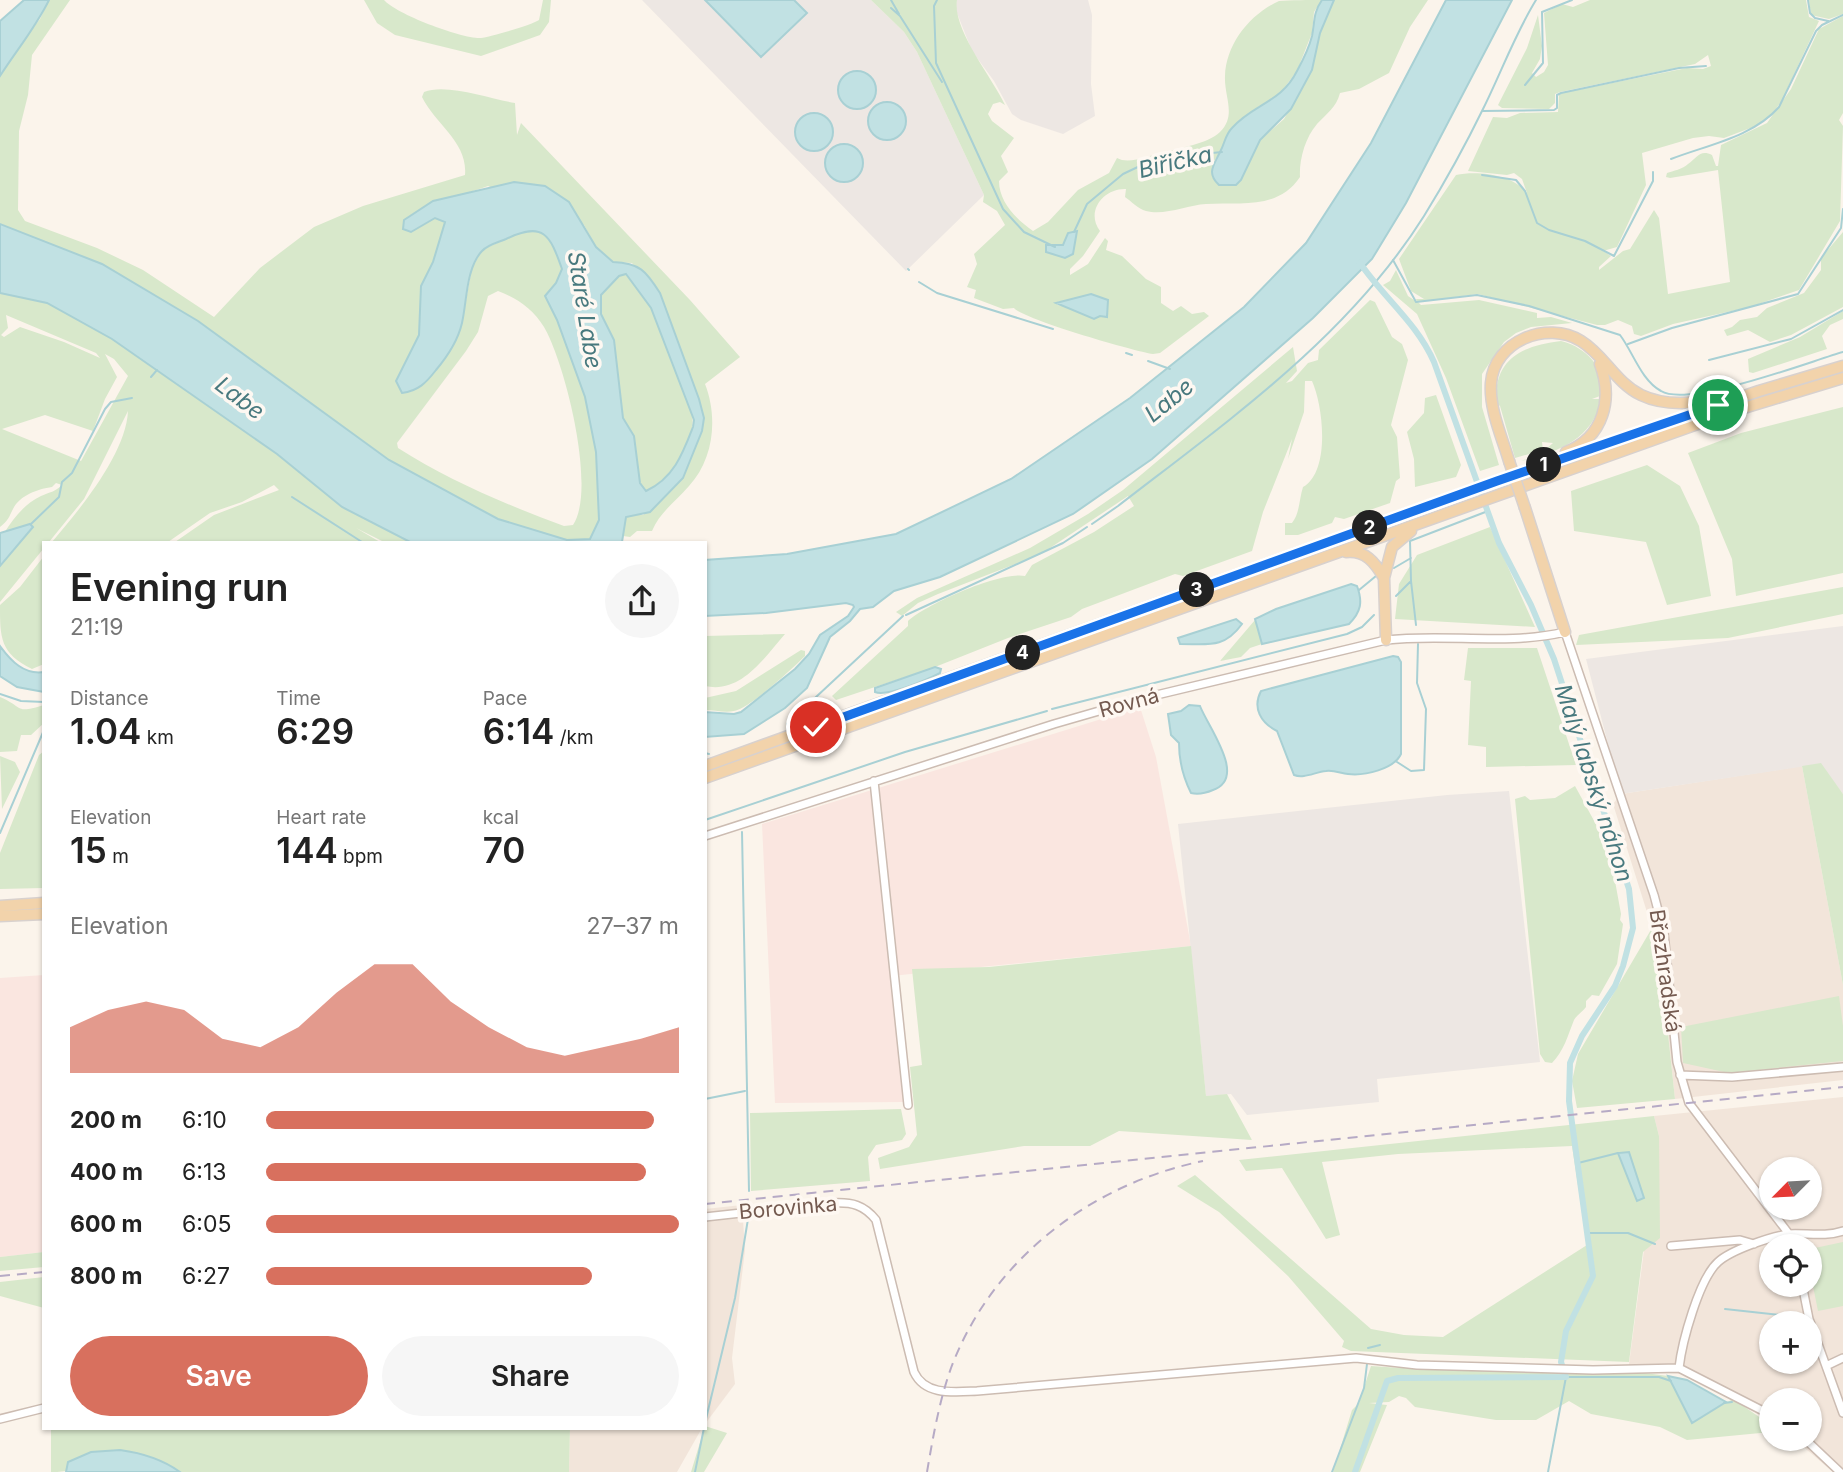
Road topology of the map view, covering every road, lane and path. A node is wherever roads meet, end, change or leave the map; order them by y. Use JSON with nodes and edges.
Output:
{"nodes":[{"id":1,"x":1598,"y":358,"type":"junction"},
{"id":2,"x":1843,"y":366,"type":"edge"},
{"id":3,"x":1843,"y":378,"type":"edge"},
{"id":4,"x":1759,"y":391,"type":"junction"},
{"id":5,"x":1497,"y":481,"type":"junction"},
{"id":6,"x":1440,"y":516,"type":"junction"},
{"id":7,"x":1306,"y":564,"type":"junction"},
{"id":8,"x":1383,"y":576,"type":"junction"},
{"id":9,"x":1565,"y":632,"type":"junction"},
{"id":10,"x":1386,"y":640,"type":"junction"},
{"id":11,"x":707,"y":765,"type":"edge"},
{"id":12,"x":707,"y":777,"type":"edge"},
{"id":13,"x":874,"y":781,"type":"junction"},
{"id":14,"x":707,"y":835,"type":"edge"},
{"id":15,"x":42,"y":903,"type":"edge"},
{"id":16,"x":0,"y":906,"type":"edge"},
{"id":17,"x":42,"y":914,"type":"edge"},
{"id":18,"x":0,"y":916,"type":"edge"},
{"id":19,"x":1843,"y":1067,"type":"edge"},
{"id":20,"x":1679,"y":1075,"type":"junction"},
{"id":21,"x":908,"y":1105,"type":"dead end"},
{"id":22,"x":707,"y":1217,"type":"edge"},
{"id":23,"x":1843,"y":1231,"type":"edge"},
{"id":24,"x":1789,"y":1234,"type":"edge"},
{"id":25,"x":1822,"y":1234,"type":"edge"},
{"id":26,"x":1759,"y":1243,"type":"edge"},
{"id":27,"x":1754,"y":1244,"type":"junction"},
{"id":28,"x":1671,"y":1246,"type":"dead end"},
{"id":29,"x":1805,"y":1297,"type":"edge"},
{"id":30,"x":1843,"y":1357,"type":"edge"},
{"id":31,"x":1826,"y":1366,"type":"junction"},
{"id":32,"x":1679,"y":1367,"type":"junction"},
{"id":33,"x":1759,"y":1407,"type":"edge"},
{"id":34,"x":42,"y":1408,"type":"edge"},
{"id":35,"x":1843,"y":1413,"type":"edge"},
{"id":36,"x":0,"y":1419,"type":"edge"},
{"id":37,"x":1818,"y":1451,"type":"edge"},
{"id":38,"x":1840,"y":1472,"type":"edge"}],
"edges":[{"from":1,"to":4,"type":"main road"},
{"from":1,"to":5,"type":"main road"},
{"from":1,"to":9,"type":"main road","bridge":true},
{"from":2,"to":4,"type":"main road"},
{"from":3,"to":6,"type":"main road"},
{"from":4,"to":5,"type":"main road"},
{"from":5,"to":11,"type":"main road"},
{"from":6,"to":7,"type":"main road"},
{"from":6,"to":8,"type":"main road"},
{"from":7,"to":8,"type":"main road"},
{"from":7,"to":12,"type":"main road"},
{"from":8,"to":10,"type":"main road"},
{"from":9,"to":10,"type":"street","name":"Rovná"},
{"from":9,"to":20,"type":"street","name":"Březhradská"},
{"from":10,"to":13,"type":"street","name":"Rovná"},
{"from":13,"to":14,"type":"street","name":"Rovná"},
{"from":13,"to":21,"type":"street"},
{"from":15,"to":16,"type":"main road"},
{"from":17,"to":18,"type":"main road"},
{"from":19,"to":20,"type":"street"},
{"from":20,"to":24,"type":"street","name":"Březhradská"},
{"from":22,"to":32,"type":"street","name":"Borovinka"},
{"from":23,"to":25,"type":"street"},
{"from":26,"to":27,"type":"street"},
{"from":27,"to":28,"type":"street"},
{"from":27,"to":32,"type":"street"},
{"from":29,"to":31,"type":"street"},
{"from":30,"to":31,"type":"street"},
{"from":31,"to":35,"type":"street"},
{"from":32,"to":33,"type":"street"},
{"from":34,"to":36,"type":"street"},
{"from":37,"to":38,"type":"street"}]}
